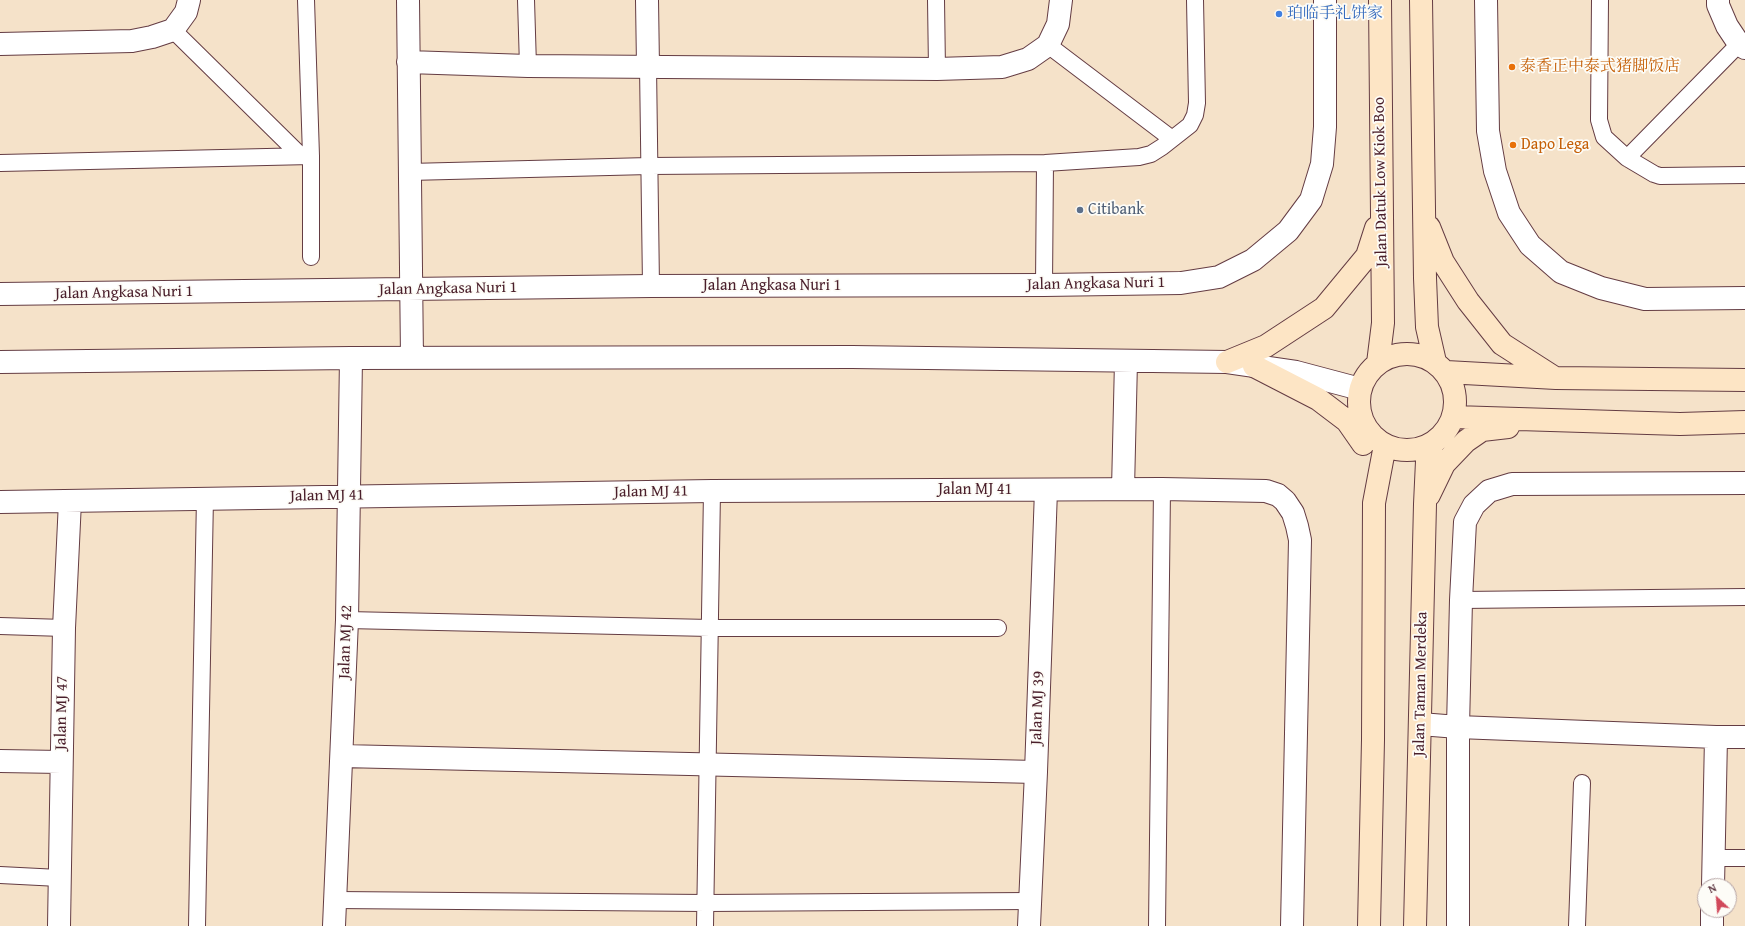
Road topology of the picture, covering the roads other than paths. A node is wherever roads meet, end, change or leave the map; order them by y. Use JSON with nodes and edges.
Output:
{"nodes":[{"id":1,"x":188,"y":0,"type":"edge"},
{"id":2,"x":306,"y":0,"type":"edge"},
{"id":3,"x":408,"y":0,"type":"edge"},
{"id":4,"x":526,"y":0,"type":"edge"},
{"id":5,"x":647,"y":0,"type":"edge"},
{"id":6,"x":936,"y":0,"type":"edge"},
{"id":7,"x":1061,"y":0,"type":"edge"},
{"id":8,"x":1195,"y":0,"type":"edge"},
{"id":9,"x":1326,"y":0,"type":"edge"},
{"id":10,"x":1380,"y":0,"type":"edge"},
{"id":11,"x":1421,"y":0,"type":"edge"},
{"id":12,"x":1486,"y":0,"type":"edge"},
{"id":13,"x":1600,"y":0,"type":"edge"},
{"id":14,"x":1718,"y":0,"type":"edge"},
{"id":15,"x":173,"y":30,"type":"junction"},
{"id":16,"x":0,"y":44,"type":"edge"},
{"id":17,"x":1048,"y":45,"type":"junction"},
{"id":18,"x":1742,"y":46,"type":"edge"},
{"id":19,"x":408,"y":62,"type":"junction"},
{"id":20,"x":528,"y":66,"type":"junction"},
{"id":21,"x":648,"y":66,"type":"junction"},
{"id":22,"x":937,"y":69,"type":"junction"},
{"id":23,"x":1172,"y":139,"type":"junction"},
{"id":24,"x":306,"y":156,"type":"junction"},
{"id":25,"x":1627,"y":158,"type":"junction"},
{"id":26,"x":0,"y":163,"type":"edge"},
{"id":27,"x":1045,"y":163,"type":"junction"},
{"id":28,"x":649,"y":166,"type":"junction"},
{"id":29,"x":410,"y":172,"type":"junction"},
{"id":30,"x":1745,"y":175,"type":"edge"},
{"id":31,"x":1381,"y":210,"type":"junction"},
{"id":32,"x":1424,"y":212,"type":"junction"},
{"id":33,"x":311,"y":257,"type":"dead end"},
{"id":34,"x":1044,"y":285,"type":"junction"},
{"id":35,"x":651,"y":286,"type":"junction"},
{"id":36,"x":411,"y":289,"type":"junction"},
{"id":37,"x":0,"y":294,"type":"edge"},
{"id":38,"x":1745,"y":298,"type":"edge"},
{"id":39,"x":351,"y":358,"type":"junction"},
{"id":40,"x":412,"y":358,"type":"junction"},
{"id":41,"x":1126,"y":361,"type":"junction"},
{"id":42,"x":0,"y":362,"type":"edge"},
{"id":43,"x":1227,"y":362,"type":"junction"},
{"id":44,"x":1378,"y":363,"type":"junction"},
{"id":45,"x":1254,"y":366,"type":"junction"},
{"id":46,"x":1440,"y":367,"type":"junction"},
{"id":47,"x":1556,"y":378,"type":"junction"},
{"id":48,"x":1745,"y":380,"type":"edge"},
{"id":49,"x":1360,"y":389,"type":"junction"},
{"id":50,"x":1454,"y":417,"type":"junction"},
{"id":51,"x":1562,"y":420,"type":"junction"},
{"id":52,"x":1745,"y":422,"type":"edge"},
{"id":53,"x":1433,"y":443,"type":"junction"},
{"id":54,"x":1385,"y":445,"type":"junction"},
{"id":55,"x":1745,"y":483,"type":"edge"},
{"id":56,"x":1123,"y":489,"type":"junction"},
{"id":57,"x":1162,"y":489,"type":"junction"},
{"id":58,"x":1046,"y":490,"type":"junction"},
{"id":59,"x":712,"y":491,"type":"junction"},
{"id":60,"x":350,"y":495,"type":"junction"},
{"id":61,"x":205,"y":497,"type":"junction"},
{"id":62,"x":70,"y":501,"type":"junction"},
{"id":63,"x":0,"y":502,"type":"edge"},
{"id":64,"x":1374,"y":503,"type":"junction"},
{"id":65,"x":1425,"y":504,"type":"junction"},
{"id":66,"x":1745,"y":597,"type":"edge"},
{"id":67,"x":1461,"y":600,"type":"junction"},
{"id":68,"x":347,"y":620,"type":"junction"},
{"id":69,"x":0,"y":626,"type":"edge"},
{"id":70,"x":64,"y":628,"type":"junction"},
{"id":71,"x":710,"y":628,"type":"junction"},
{"id":72,"x":998,"y":628,"type":"dead end"},
{"id":73,"x":1420,"y":724,"type":"junction"},
{"id":74,"x":1458,"y":728,"type":"junction"},
{"id":75,"x":1745,"y":737,"type":"edge"},
{"id":76,"x":1716,"y":738,"type":"junction"},
{"id":77,"x":342,"y":756,"type":"junction"},
{"id":78,"x":0,"y":761,"type":"edge"},
{"id":79,"x":61,"y":762,"type":"junction"},
{"id":80,"x":707,"y":764,"type":"junction"},
{"id":81,"x":1036,"y":772,"type":"junction"},
{"id":82,"x":1582,"y":783,"type":"dead end"},
{"id":83,"x":1714,"y":858,"type":"junction"},
{"id":84,"x":1745,"y":858,"type":"edge"},
{"id":85,"x":0,"y":876,"type":"edge"},
{"id":86,"x":59,"y":878,"type":"junction"},
{"id":87,"x":1713,"y":878,"type":"edge"},
{"id":88,"x":336,"y":900,"type":"junction"},
{"id":89,"x":1030,"y":901,"type":"junction"},
{"id":90,"x":706,"y":902,"type":"junction"},
{"id":91,"x":59,"y":926,"type":"edge"},
{"id":92,"x":197,"y":926,"type":"edge"},
{"id":93,"x":334,"y":926,"type":"edge"},
{"id":94,"x":705,"y":926,"type":"edge"},
{"id":95,"x":1029,"y":926,"type":"edge"},
{"id":96,"x":1157,"y":926,"type":"edge"},
{"id":97,"x":1292,"y":926,"type":"edge"},
{"id":98,"x":1370,"y":926,"type":"edge"},
{"id":99,"x":1415,"y":926,"type":"edge"},
{"id":100,"x":1458,"y":926,"type":"edge"},
{"id":101,"x":1577,"y":926,"type":"edge"}],
"edges":[{"from":1,"to":15,"type":"street"},
{"from":2,"to":24,"type":"lane"},
{"from":3,"to":19,"type":"street"},
{"from":4,"to":20,"type":"lane"},
{"from":5,"to":21,"type":"street"},
{"from":6,"to":22,"type":"lane"},
{"from":7,"to":17,"type":"street"},
{"from":8,"to":23,"type":"lane"},
{"from":9,"to":34,"type":"street","name":"Jalan Angkasa Nuri 1"},
{"from":10,"to":31,"type":"main road","name":"Jalan Datuk Low Kiok Boo"},
{"from":11,"to":32,"type":"main road"},
{"from":12,"to":38,"type":"street"},
{"from":13,"to":25,"type":"lane"},
{"from":14,"to":18,"type":"street"},
{"from":15,"to":16,"type":"street"},
{"from":15,"to":24,"type":"lane"},
{"from":17,"to":22,"type":"street"},
{"from":17,"to":23,"type":"lane"},
{"from":18,"to":25,"type":"lane"},
{"from":19,"to":20,"type":"street"},
{"from":19,"to":29,"type":"street"},
{"from":20,"to":21,"type":"street"},
{"from":21,"to":22,"type":"street"},
{"from":21,"to":28,"type":"lane"},
{"from":23,"to":27,"type":"lane"},
{"from":24,"to":26,"type":"lane"},
{"from":24,"to":33,"type":"lane"},
{"from":25,"to":30,"type":"lane"},
{"from":27,"to":28,"type":"lane"},
{"from":27,"to":34,"type":"lane"},
{"from":28,"to":29,"type":"lane"},
{"from":28,"to":35,"type":"lane"},
{"from":29,"to":36,"type":"street"},
{"from":31,"to":43,"type":"main road"},
{"from":31,"to":44,"type":"main road","name":"Jalan Datuk Low Kiok Boo"},
{"from":32,"to":46,"type":"main road"},
{"from":32,"to":47,"type":"main road"},
{"from":34,"to":35,"type":"street","name":"Jalan Angkasa Nuri 1"},
{"from":35,"to":36,"type":"street","name":"Jalan Angkasa Nuri 1"},
{"from":36,"to":37,"type":"street","name":"Jalan Angkasa Nuri 1"},
{"from":36,"to":40,"type":"street"},
{"from":39,"to":40,"type":"street"},
{"from":39,"to":42,"type":"street"},
{"from":39,"to":60,"type":"street","name":"Jalan MJ 42"},
{"from":40,"to":41,"type":"street"},
{"from":41,"to":43,"type":"street"},
{"from":41,"to":56,"type":"street"},
{"from":43,"to":45,"type":"street"},
{"from":44,"to":46,"type":"main road"},
{"from":44,"to":49,"type":"main road"},
{"from":45,"to":49,"type":"street"},
{"from":45,"to":64,"type":"main road"},
{"from":46,"to":47,"type":"main road"},
{"from":46,"to":50,"type":"main road"},
{"from":47,"to":48,"type":"main road"},
{"from":49,"to":54,"type":"main road"},
{"from":50,"to":51,"type":"main road"},
{"from":50,"to":53,"type":"main road"},
{"from":51,"to":52,"type":"main road"},
{"from":51,"to":65,"type":"main road"},
{"from":53,"to":54,"type":"main road"},
{"from":53,"to":65,"type":"main road","name":"Jalan Taman Merdeka"},
{"from":54,"to":64,"type":"main road"},
{"from":55,"to":67,"type":"street"},
{"from":56,"to":57,"type":"street","name":"Jalan MJ 41"},
{"from":56,"to":58,"type":"street","name":"Jalan MJ 41"},
{"from":57,"to":96,"type":"lane"},
{"from":57,"to":97,"type":"street","name":"Jalan MJ 41"},
{"from":58,"to":59,"type":"street","name":"Jalan MJ 41"},
{"from":58,"to":81,"type":"street","name":"Jalan MJ 39"},
{"from":59,"to":60,"type":"street","name":"Jalan MJ 41"},
{"from":59,"to":71,"type":"lane"},
{"from":60,"to":61,"type":"street","name":"Jalan MJ 41"},
{"from":60,"to":68,"type":"street","name":"Jalan MJ 42"},
{"from":61,"to":62,"type":"street","name":"Jalan MJ 41"},
{"from":61,"to":92,"type":"lane"},
{"from":62,"to":63,"type":"street","name":"Jalan MJ 41"},
{"from":62,"to":70,"type":"street","name":"Jalan MJ 47"},
{"from":64,"to":98,"type":"main road"},
{"from":65,"to":73,"type":"main road","name":"Jalan Taman Merdeka"},
{"from":66,"to":67,"type":"lane"},
{"from":67,"to":74,"type":"street"},
{"from":68,"to":71,"type":"lane"},
{"from":68,"to":77,"type":"street","name":"Jalan MJ 42"},
{"from":69,"to":70,"type":"lane"},
{"from":70,"to":79,"type":"street","name":"Jalan MJ 47"},
{"from":71,"to":72,"type":"lane"},
{"from":71,"to":80,"type":"lane"},
{"from":73,"to":74,"type":"street"},
{"from":73,"to":99,"type":"main road","name":"Jalan Taman Merdeka"},
{"from":74,"to":76,"type":"street"},
{"from":74,"to":100,"type":"street"},
{"from":75,"to":76,"type":"street"},
{"from":76,"to":83,"type":"street"},
{"from":77,"to":80,"type":"street"},
{"from":77,"to":88,"type":"street","name":"Jalan MJ 42"},
{"from":78,"to":79,"type":"street"},
{"from":79,"to":86,"type":"street","name":"Jalan MJ 47"},
{"from":80,"to":81,"type":"street"},
{"from":80,"to":90,"type":"lane"},
{"from":81,"to":89,"type":"street","name":"Jalan MJ 39"},
{"from":82,"to":101,"type":"lane"},
{"from":83,"to":84,"type":"lane"},
{"from":83,"to":87,"type":"street"},
{"from":85,"to":86,"type":"lane"},
{"from":86,"to":91,"type":"street","name":"Jalan MJ 47"},
{"from":88,"to":90,"type":"lane"},
{"from":88,"to":93,"type":"street","name":"Jalan MJ 42"},
{"from":89,"to":90,"type":"lane"},
{"from":89,"to":95,"type":"street","name":"Jalan MJ 39"},
{"from":90,"to":94,"type":"lane"}]}
